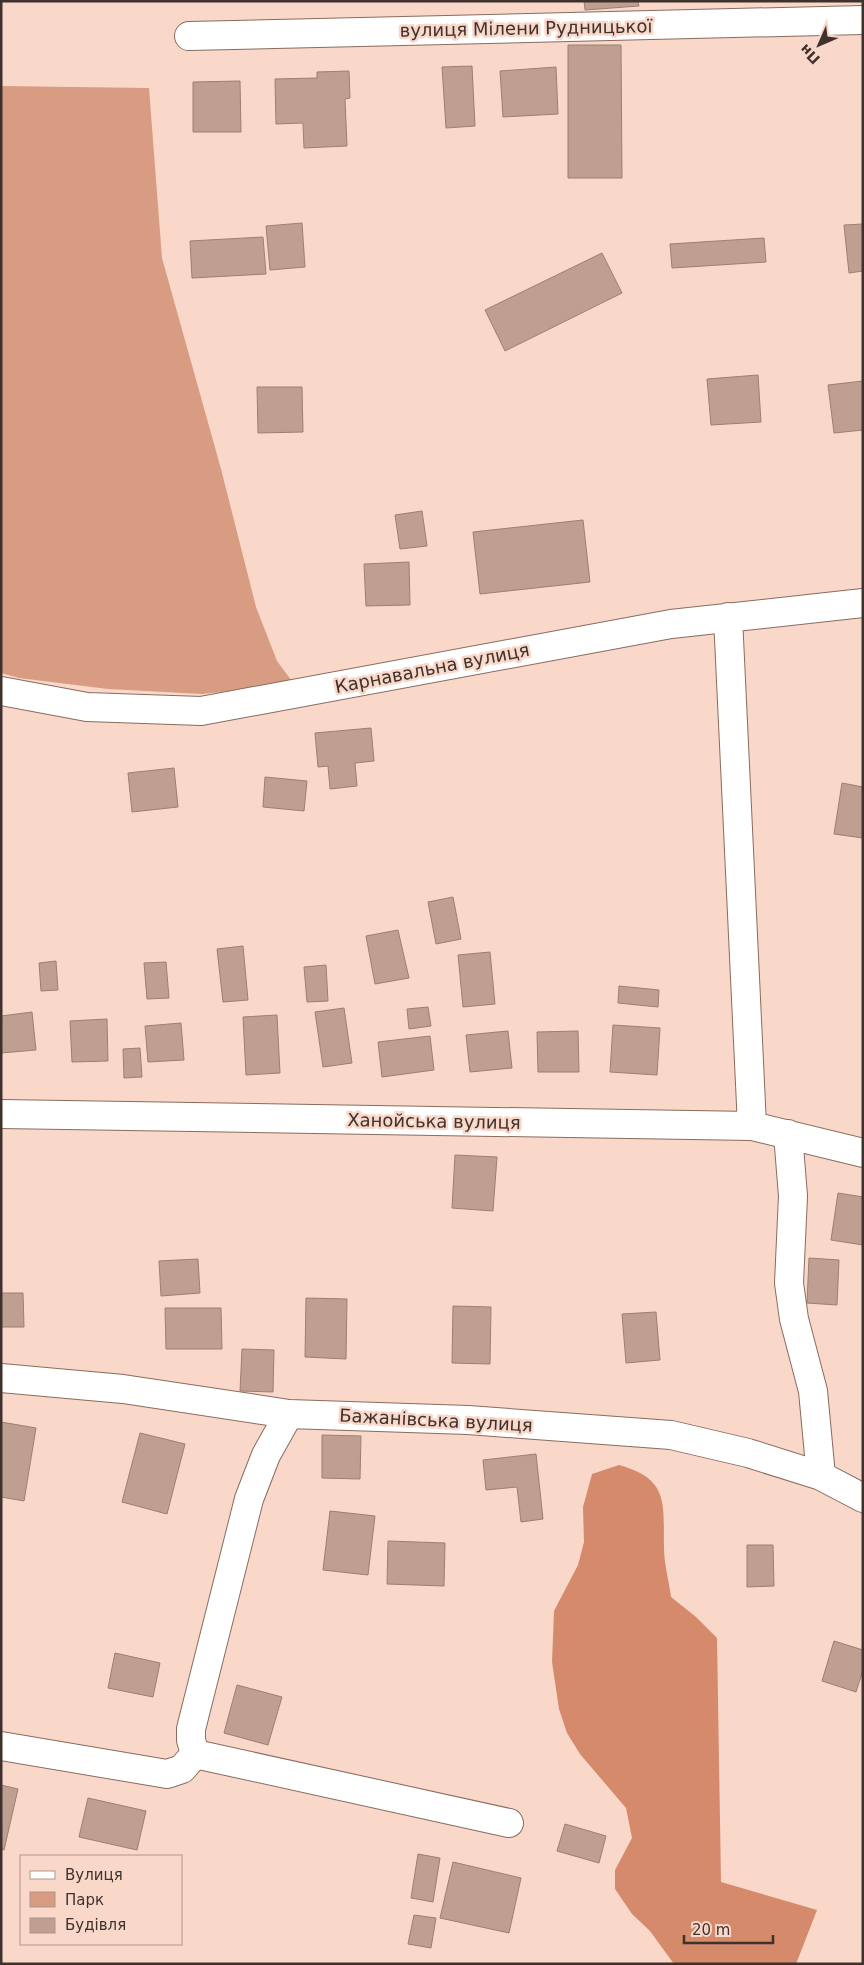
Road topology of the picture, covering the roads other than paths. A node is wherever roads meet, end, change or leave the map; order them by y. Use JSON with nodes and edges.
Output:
{"nodes":[{"id":1,"x":863,"y":20,"type":"edge"},
{"id":2,"x":188,"y":36,"type":"dead end"},
{"id":3,"x":863,"y":603,"type":"edge"},
{"id":4,"x":728,"y":617,"type":"junction"},
{"id":5,"x":1,"y":690,"type":"edge"},
{"id":6,"x":1,"y":1114,"type":"edge"},
{"id":7,"x":752,"y":1126,"type":"junction"},
{"id":8,"x":788,"y":1134,"type":"junction"},
{"id":9,"x":863,"y":1153,"type":"edge"},
{"id":10,"x":1,"y":1378,"type":"edge"},
{"id":11,"x":290,"y":1414,"type":"junction"},
{"id":12,"x":820,"y":1476,"type":"junction"},
{"id":13,"x":863,"y":1498,"type":"edge"},
{"id":14,"x":1,"y":1746,"type":"edge"},
{"id":15,"x":195,"y":1754,"type":"junction"},
{"id":16,"x":509,"y":1823,"type":"dead end"}],
"edges":[{"from":1,"to":2,"type":"street","name":"вулиця Мілени Рудницької"},
{"from":3,"to":4,"type":"street","name":"Карнавальна вулиця"},
{"from":4,"to":5,"type":"street","name":"Карнавальна вулиця"},
{"from":4,"to":7,"type":"street"},
{"from":6,"to":7,"type":"street","name":"Ханойська вулиця"},
{"from":7,"to":8,"type":"street","name":"Ханойська вулиця"},
{"from":8,"to":9,"type":"street","name":"Ханойська вулиця"},
{"from":8,"to":12,"type":"street"},
{"from":10,"to":11,"type":"street","name":"Бажанівська вулиця"},
{"from":11,"to":12,"type":"street","name":"Бажанівська вулиця"},
{"from":11,"to":15,"type":"street"},
{"from":12,"to":13,"type":"street","name":"Бажанівська вулиця"},
{"from":14,"to":15,"type":"street"},
{"from":15,"to":16,"type":"street"}]}
